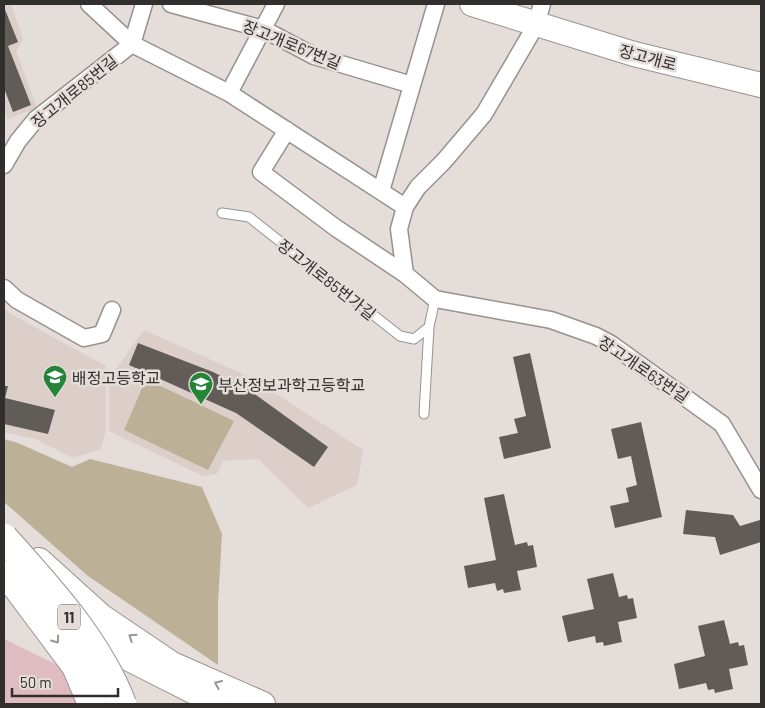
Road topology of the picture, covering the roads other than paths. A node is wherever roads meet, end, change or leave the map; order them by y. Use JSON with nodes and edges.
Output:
{"nodes":[{"id":1,"x":89,"y":4,"type":"edge"},
{"id":2,"x":144,"y":4,"type":"edge"},
{"id":3,"x":171,"y":4,"type":"edge"},
{"id":4,"x":276,"y":4,"type":"edge"},
{"id":5,"x":436,"y":4,"type":"edge"},
{"id":6,"x":472,"y":4,"type":"edge"},
{"id":7,"x":539,"y":14,"type":"edge"},
{"id":8,"x":263,"y":29,"type":"junction"},
{"id":9,"x":132,"y":44,"type":"junction"},
{"id":10,"x":412,"y":85,"type":"junction"},
{"id":11,"x":761,"y":85,"type":"edge"},
{"id":12,"x":229,"y":93,"type":"junction"},
{"id":13,"x":287,"y":130,"type":"junction"},
{"id":14,"x":4,"y":166,"type":"edge"},
{"id":15,"x":381,"y":191,"type":"junction"},
{"id":16,"x":404,"y":207,"type":"junction"},
{"id":17,"x":222,"y":213,"type":"dead end"},
{"id":18,"x":405,"y":274,"type":"junction"},
{"id":19,"x":4,"y":288,"type":"edge"},
{"id":20,"x":435,"y":299,"type":"junction"},
{"id":21,"x":112,"y":310,"type":"dead end"},
{"id":22,"x":429,"y":327,"type":"junction"},
{"id":23,"x":424,"y":414,"type":"dead end"},
{"id":24,"x":761,"y":490,"type":"edge"},
{"id":25,"x":4,"y":525,"type":"edge"},
{"id":26,"x":4,"y":538,"type":"edge"},
{"id":27,"x":4,"y":575,"type":"edge"},
{"id":28,"x":188,"y":698,"type":"edge"},
{"id":29,"x":92,"y":704,"type":"edge"},
{"id":30,"x":122,"y":704,"type":"edge"},
{"id":31,"x":218,"y":704,"type":"edge"},
{"id":32,"x":263,"y":704,"type":"edge"}],
"edges":[{"from":1,"to":9,"type":"street","name":"장고개로85번길"},
{"from":2,"to":9,"type":"street","name":"장고개로85번길"},
{"from":3,"to":8,"type":"street","name":"장고개로67번길"},
{"from":4,"to":8,"type":"street"},
{"from":5,"to":10,"type":"street"},
{"from":6,"to":7,"type":"main road","name":"장고개로"},
{"from":7,"to":11,"type":"main road","name":"장고개로"},
{"from":7,"to":16,"type":"street"},
{"from":8,"to":10,"type":"street","name":"장고개로67번길"},
{"from":8,"to":12,"type":"street"},
{"from":9,"to":12,"type":"street","name":"장고개로85번길"},
{"from":9,"to":14,"type":"street","name":"장고개로85번길"},
{"from":10,"to":15,"type":"street"},
{"from":12,"to":13,"type":"street","name":"장고개로85번길"},
{"from":13,"to":15,"type":"street","name":"장고개로85번길"},
{"from":13,"to":18,"type":"street","name":"장고개로63번길"},
{"from":15,"to":16,"type":"street","name":"장고개로85번길"},
{"from":16,"to":18,"type":"street"},
{"from":17,"to":22,"type":"lane","name":"장고개로85번가길"},
{"from":18,"to":20,"type":"street","name":"장고개로63번길"},
{"from":19,"to":21,"type":"street"},
{"from":20,"to":22,"type":"lane"},
{"from":20,"to":24,"type":"street","name":"장고개로63번길"},
{"from":22,"to":23,"type":"lane"},
{"from":32,"to":25,"type":"main road","one_way":true},
{"from":26,"to":30,"type":"highway","number":"11","bridge":true},
{"from":27,"to":28,"type":"main road"},
{"from":27,"to":29,"type":"highway","number":"11","one_way":true,"bridge":true},
{"from":28,"to":31,"type":"main road"}]}
